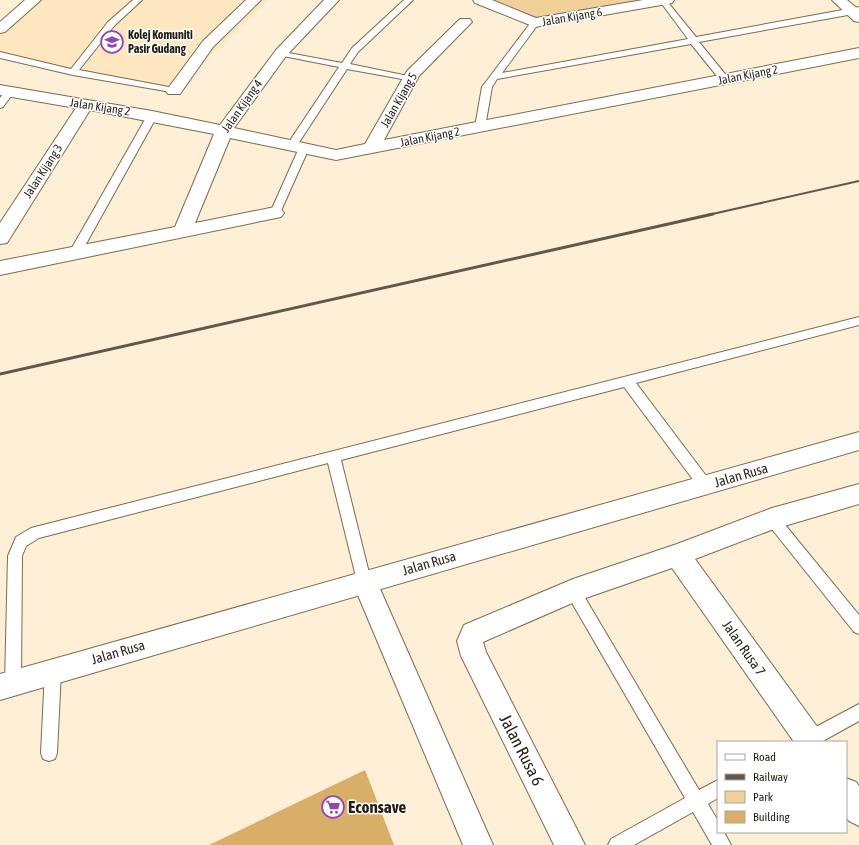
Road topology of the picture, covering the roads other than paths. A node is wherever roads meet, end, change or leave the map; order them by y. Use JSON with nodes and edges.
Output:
{"nodes":[{"id":1,"x":34,"y":0,"type":"edge"},
{"id":2,"x":138,"y":0,"type":"edge"},
{"id":3,"x":254,"y":0,"type":"edge"},
{"id":4,"x":332,"y":0,"type":"edge"},
{"id":5,"x":409,"y":0,"type":"edge"},
{"id":6,"x":480,"y":0,"type":"edge"},
{"id":7,"x":664,"y":0,"type":"edge"},
{"id":8,"x":839,"y":0,"type":"edge"},
{"id":9,"x":857,"y":13,"type":"edge"},
{"id":10,"x":465,"y":22,"type":"dead end"},
{"id":11,"x":535,"y":23,"type":"junction"},
{"id":12,"x":0,"y":30,"type":"edge"},
{"id":13,"x":692,"y":41,"type":"junction"},
{"id":14,"x":281,"y":53,"type":"junction"},
{"id":15,"x":859,"y":53,"type":"edge"},
{"id":16,"x":0,"y":55,"type":"edge"},
{"id":17,"x":345,"y":65,"type":"junction"},
{"id":18,"x":73,"y":72,"type":"junction"},
{"id":19,"x":495,"y":77,"type":"junction"},
{"id":20,"x":410,"y":79,"type":"junction"},
{"id":21,"x":724,"y":79,"type":"junction"},
{"id":22,"x":5,"y":91,"type":"edge"},
{"id":23,"x":174,"y":91,"type":"joint"},
{"id":24,"x":86,"y":104,"type":"junction"},
{"id":25,"x":0,"y":105,"type":"edge"},
{"id":26,"x":152,"y":116,"type":"junction"},
{"id":27,"x":480,"y":127,"type":"junction"},
{"id":28,"x":224,"y":131,"type":"junction"},
{"id":29,"x":298,"y":147,"type":"junction"},
{"id":30,"x":371,"y":148,"type":"junction"},
{"id":31,"x":274,"y":212,"type":"joint"},
{"id":32,"x":182,"y":231,"type":"junction"},
{"id":33,"x":0,"y":238,"type":"edge"},
{"id":34,"x":75,"y":253,"type":"junction"},
{"id":35,"x":0,"y":268,"type":"edge"},
{"id":36,"x":859,"y":321,"type":"edge"},
{"id":37,"x":628,"y":381,"type":"junction"},
{"id":38,"x":859,"y":441,"type":"edge"},
{"id":39,"x":333,"y":456,"type":"junction"},
{"id":40,"x":705,"y":485,"type":"junction"},
{"id":41,"x":859,"y":494,"type":"edge"},
{"id":42,"x":772,"y":518,"type":"junction"},
{"id":43,"x":677,"y":555,"type":"junction"},
{"id":44,"x":364,"y":581,"type":"junction"},
{"id":45,"x":573,"y":591,"type":"junction"},
{"id":46,"x":859,"y":627,"type":"edge"},
{"id":47,"x":53,"y":671,"type":"junction"},
{"id":48,"x":6,"y":685,"type":"edge"},
{"id":49,"x":859,"y":712,"type":"edge"},
{"id":50,"x":808,"y":741,"type":"edge"},
{"id":51,"x":49,"y":754,"type":"dead end"},
{"id":52,"x":717,"y":790,"type":"edge"},
{"id":53,"x":847,"y":793,"type":"edge"},
{"id":54,"x":696,"y":801,"type":"junction"},
{"id":55,"x":859,"y":811,"type":"edge"},
{"id":56,"x":478,"y":845,"type":"edge"},
{"id":57,"x":570,"y":845,"type":"edge"},
{"id":58,"x":617,"y":845,"type":"edge"},
{"id":59,"x":722,"y":845,"type":"edge"}],
"edges":[{"from":1,"to":12,"type":"street"},
{"from":2,"to":18,"type":"lane"},
{"from":3,"to":23,"type":"street"},
{"from":4,"to":14,"type":"street","name":"Jalan Kijang 4"},
{"from":5,"to":17,"type":"lane"},
{"from":6,"to":11,"type":"street","name":"Jalan Kijang 6"},
{"from":7,"to":11,"type":"street","name":"Jalan Kijang 6"},
{"from":7,"to":13,"type":"lane"},
{"from":8,"to":9,"type":"street"},
{"from":9,"to":13,"type":"lane"},
{"from":10,"to":20,"type":"street","name":"Jalan Kijang 5"},
{"from":11,"to":19,"type":"lane"},
{"from":13,"to":19,"type":"lane"},
{"from":13,"to":21,"type":"lane"},
{"from":14,"to":17,"type":"lane"},
{"from":14,"to":28,"type":"street","name":"Jalan Kijang 4"},
{"from":15,"to":21,"type":"street","name":"Jalan Kijang 2"},
{"from":16,"to":18,"type":"lane"},
{"from":17,"to":20,"type":"lane"},
{"from":17,"to":29,"type":"lane"},
{"from":18,"to":23,"type":"lane"},
{"from":19,"to":27,"type":"lane"},
{"from":20,"to":30,"type":"street","name":"Jalan Kijang 5"},
{"from":21,"to":27,"type":"street","name":"Jalan Kijang 2"},
{"from":22,"to":24,"type":"street","name":"Jalan Kijang 2"},
{"from":22,"to":25,"type":"lane"},
{"from":24,"to":26,"type":"street","name":"Jalan Kijang 2"},
{"from":24,"to":33,"type":"street","name":"Jalan Kijang 3"},
{"from":26,"to":28,"type":"street","name":"Jalan Kijang 2"},
{"from":26,"to":34,"type":"lane"},
{"from":27,"to":30,"type":"street","name":"Jalan Kijang 2"},
{"from":28,"to":29,"type":"street","name":"Jalan Kijang 2"},
{"from":28,"to":32,"type":"street","name":"Jalan Kijang 4"},
{"from":29,"to":30,"type":"street","name":"Jalan Kijang 2"},
{"from":29,"to":31,"type":"lane"},
{"from":31,"to":32,"type":"street"},
{"from":32,"to":34,"type":"street"},
{"from":34,"to":35,"type":"street"},
{"from":36,"to":37,"type":"lane"},
{"from":37,"to":39,"type":"lane"},
{"from":37,"to":40,"type":"lane"},
{"from":38,"to":40,"type":"street","name":"Jalan Rusa"},
{"from":39,"to":44,"type":"lane"},
{"from":39,"to":48,"type":"lane"},
{"from":40,"to":44,"type":"street","name":"Jalan Rusa"},
{"from":41,"to":42,"type":"street"},
{"from":42,"to":43,"type":"street"},
{"from":42,"to":46,"type":"lane"},
{"from":43,"to":45,"type":"street"},
{"from":43,"to":50,"type":"street","name":"Jalan Rusa 7"},
{"from":44,"to":47,"type":"street","name":"Jalan Rusa"},
{"from":44,"to":56,"type":"street"},
{"from":45,"to":54,"type":"lane"},
{"from":45,"to":57,"type":"street","name":"Jalan Rusa 6"},
{"from":47,"to":48,"type":"street","name":"Jalan Rusa"},
{"from":47,"to":51,"type":"lane"},
{"from":49,"to":50,"type":"lane"},
{"from":52,"to":54,"type":"lane"},
{"from":53,"to":55,"type":"street"},
{"from":54,"to":58,"type":"lane"},
{"from":54,"to":59,"type":"lane"}]}
